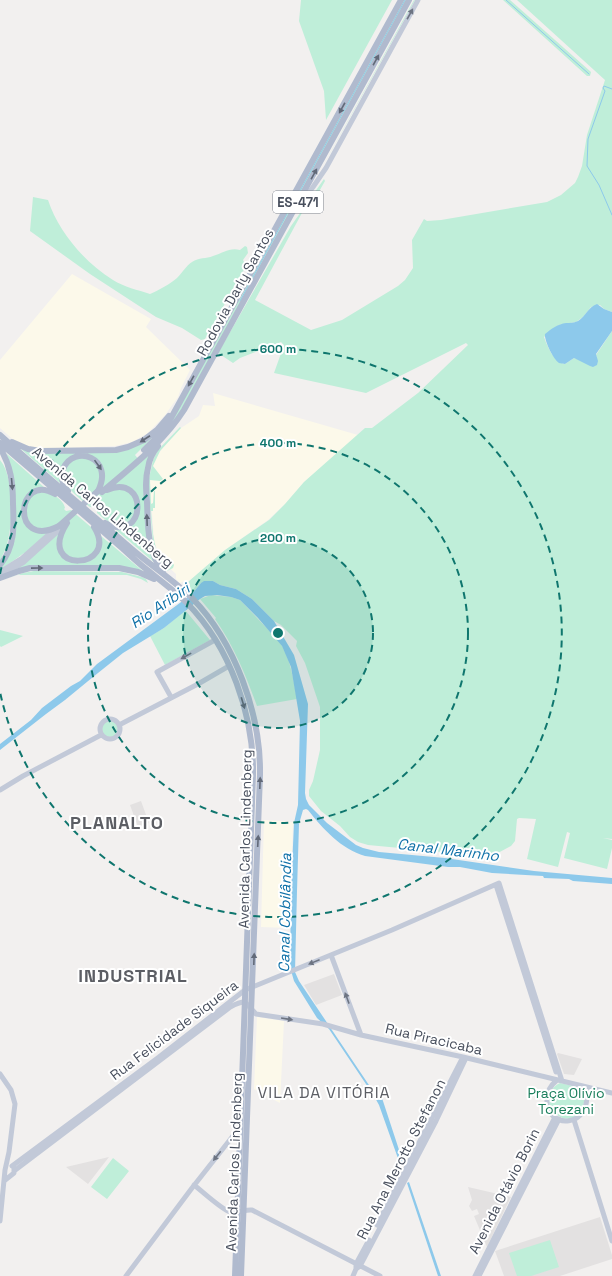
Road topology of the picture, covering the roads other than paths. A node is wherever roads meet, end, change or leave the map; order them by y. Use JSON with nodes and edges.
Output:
{"nodes":[{"id":1,"x":401,"y":0,"type":"edge"},
{"id":2,"x":409,"y":0,"type":"edge"},
{"id":3,"x":418,"y":0,"type":"edge"},
{"id":4,"x":291,"y":216,"type":"junction"},
{"id":5,"x":180,"y":400,"type":"junction"},
{"id":6,"x":179,"y":418,"type":"junction"},
{"id":7,"x":0,"y":435,"type":"edge"},
{"id":8,"x":0,"y":443,"type":"edge"},
{"id":9,"x":0,"y":448,"type":"edge"},
{"id":10,"x":138,"y":458,"type":"junction"},
{"id":11,"x":100,"y":492,"type":"junction"},
{"id":12,"x":73,"y":502,"type":"junction"},
{"id":13,"x":92,"y":518,"type":"junction"},
{"id":14,"x":67,"y":524,"type":"junction"},
{"id":15,"x":59,"y":526,"type":"junction"},
{"id":16,"x":27,"y":556,"type":"junction"},
{"id":17,"x":0,"y":566,"type":"edge"},
{"id":18,"x":0,"y":572,"type":"edge"},
{"id":19,"x":0,"y":577,"type":"edge"},
{"id":20,"x":171,"y":581,"type":"junction"},
{"id":21,"x":170,"y":588,"type":"junction"},
{"id":22,"x":184,"y":596,"type":"junction"},
{"id":23,"x":194,"y":606,"type":"junction"},
{"id":24,"x":214,"y":640,"type":"junction"},
{"id":25,"x":232,"y":665,"type":"junction"},
{"id":26,"x":171,"y":697,"type":"junction"},
{"id":27,"x":119,"y":725,"type":"junction"},
{"id":28,"x":101,"y":734,"type":"junction"},
{"id":29,"x":0,"y":790,"type":"edge"},
{"id":30,"x":331,"y":955,"type":"junction"},
{"id":31,"x":253,"y":987,"type":"junction"},
{"id":32,"x":245,"y":990,"type":"junction"},
{"id":33,"x":248,"y":1002,"type":"junction"},
{"id":34,"x":252,"y":1011,"type":"junction"},
{"id":35,"x":361,"y":1035,"type":"junction"},
{"id":36,"x":465,"y":1058,"type":"junction"},
{"id":37,"x":0,"y":1074,"type":"edge"},
{"id":38,"x":559,"y":1081,"type":"junction"},
{"id":39,"x":586,"y":1087,"type":"junction"},
{"id":40,"x":612,"y":1093,"type":"edge"},
{"id":41,"x":557,"y":1118,"type":"junction"},
{"id":42,"x":574,"y":1120,"type":"junction"},
{"id":43,"x":240,"y":1127,"type":"junction"},
{"id":44,"x":10,"y":1169,"type":"junction"},
{"id":45,"x":194,"y":1185,"type":"junction"},
{"id":46,"x":240,"y":1211,"type":"junction"},
{"id":47,"x":0,"y":1221,"type":"edge"},
{"id":48,"x":612,"y":1241,"type":"edge"},
{"id":49,"x":488,"y":1256,"type":"junction"},
{"id":50,"x":358,"y":1266,"type":"junction"},
{"id":51,"x":126,"y":1276,"type":"edge"},
{"id":52,"x":235,"y":1276,"type":"edge"},
{"id":53,"x":241,"y":1276,"type":"edge"},
{"id":54,"x":353,"y":1276,"type":"edge"},
{"id":55,"x":380,"y":1276,"type":"edge"},
{"id":56,"x":475,"y":1276,"type":"edge"},
{"id":57,"x":479,"y":1276,"type":"edge"}],
"edges":[{"from":1,"to":5,"type":"main road","name":"Rodovia Darly Santos","number":"ES-471","one_way":true},
{"from":4,"to":2,"type":"main road","name":"Rodovia Darly Santos","number":"ES-471","one_way":true},
{"from":4,"to":3,"type":"street","one_way":true},
{"from":4,"to":6,"type":"main road","name":"Rodovia Darly Santos","number":"ES-471"},
{"from":5,"to":7,"type":"main road","one_way":true},
{"from":5,"to":10,"type":"main road","name":"Rodovia Darly Santos","number":"ES-471"},
{"from":6,"to":10,"type":"main road","name":"Rodovia Darly Santos","number":"ES-471"},
{"from":20,"to":6,"type":"main road","one_way":true},
{"from":7,"to":12,"type":"main road","name":"Avenida Carlos Lindenberg"},
{"from":8,"to":12,"type":"main road","name":"Avenida Carlos Lindenberg"},
{"from":9,"to":17,"type":"main road","one_way":true},
{"from":10,"to":11,"type":"main road","number":"ES-471"},
{"from":12,"to":11,"type":"main road","one_way":true},
{"from":11,"to":13,"type":"main road"},
{"from":11,"to":14,"type":"main road","number":"ES-471"},
{"from":11,"to":15,"type":"main road","number":"ES-471","bridge":true},
{"from":12,"to":13,"type":"main road","name":"Avenida Carlos Lindenberg"},
{"from":12,"to":15,"type":"main road"},
{"from":13,"to":14,"type":"main road"},
{"from":13,"to":20,"type":"main road","name":"Avenida Carlos Lindenberg"},
{"from":13,"to":21,"type":"main road","name":"Avenida Carlos Lindenberg"},
{"from":14,"to":16,"type":"street"},
{"from":15,"to":16,"type":"street"},
{"from":16,"to":18,"type":"street"},
{"from":16,"to":19,"type":"street"},
{"from":19,"to":21,"type":"main road","one_way":true},
{"from":20,"to":22,"type":"main road","name":"Avenida Carlos Lindenberg"},
{"from":21,"to":22,"type":"main road","name":"Avenida Carlos Lindenberg"},
{"from":22,"to":23,"type":"main road","name":"Avenida Carlos Lindenberg"},
{"from":23,"to":24,"type":"main road","name":"Avenida Carlos Lindenberg"},
{"from":23,"to":25,"type":"main road","name":"Avenida Carlos Lindenberg"},
{"from":24,"to":25,"type":"main road","name":"Avenida Carlos Lindenberg"},
{"from":24,"to":26,"type":"street","one_way":true},
{"from":25,"to":26,"type":"street"},
{"from":31,"to":25,"type":"main road","name":"Avenida Carlos Lindenberg","one_way":true},
{"from":25,"to":32,"type":"main road","name":"Avenida Carlos Lindenberg","one_way":true},
{"from":26,"to":27,"type":"street"},
{"from":27,"to":28,"type":"street"},
{"from":27,"to":28,"type":"street"},
{"from":28,"to":29,"type":"street"},
{"from":30,"to":31,"type":"street","name":"Rua Felicidade Siqueira","one_way":true},
{"from":35,"to":30,"type":"street","one_way":true},
{"from":30,"to":38,"type":"street","name":"Rua Felicidade Siqueira"},
{"from":31,"to":32,"type":"street","name":"Rua Felicidade Siqueira"},
{"from":31,"to":33,"type":"main road","name":"Avenida Carlos Lindenberg"},
{"from":32,"to":33,"type":"main road","name":"Avenida Carlos Lindenberg"},
{"from":32,"to":44,"type":"street","name":"Rua Felicidade Siqueira"},
{"from":33,"to":34,"type":"main road","name":"Avenida Carlos Lindenberg"},
{"from":33,"to":43,"type":"main road","name":"Avenida Carlos Lindenberg"},
{"from":33,"to":44,"type":"street","name":"Rua Felicidade Siqueira"},
{"from":34,"to":35,"type":"street","name":"Rua Piracicaba","one_way":true},
{"from":34,"to":46,"type":"main road","name":"Avenida Carlos Lindenberg"},
{"from":35,"to":36,"type":"street","name":"Rua Piracicaba"},
{"from":36,"to":38,"type":"street","name":"Rua Piracicaba"},
{"from":36,"to":50,"type":"street","name":"Rua Ana Merotto Stefanon"},
{"from":37,"to":44,"type":"street"},
{"from":38,"to":39,"type":"street","name":"Rua Piracicaba"},
{"from":38,"to":41,"type":"street"},
{"from":39,"to":40,"type":"street","name":"Rua Piracicaba"},
{"from":39,"to":42,"type":"street"},
{"from":41,"to":42,"type":"street"},
{"from":41,"to":49,"type":"street","name":"Avenida Otávio Borin"},
{"from":42,"to":48,"type":"street"},
{"from":43,"to":45,"type":"street","one_way":true},
{"from":43,"to":46,"type":"main road","name":"Avenida Carlos Lindenberg"},
{"from":44,"to":47,"type":"street"},
{"from":45,"to":46,"type":"street"},
{"from":45,"to":51,"type":"street"},
{"from":46,"to":50,"type":"street"},
{"from":46,"to":52,"type":"main road","name":"Avenida Carlos Lindenberg"},
{"from":46,"to":53,"type":"main road","name":"Avenida Carlos Lindenberg"},
{"from":49,"to":56,"type":"street","name":"Avenida Otávio Borin"},
{"from":49,"to":57,"type":"street","name":"Avenida Otávio Borin"},
{"from":50,"to":54,"type":"street","name":"Rua Ana Merotto Stefanon"},
{"from":50,"to":55,"type":"street"}]}
